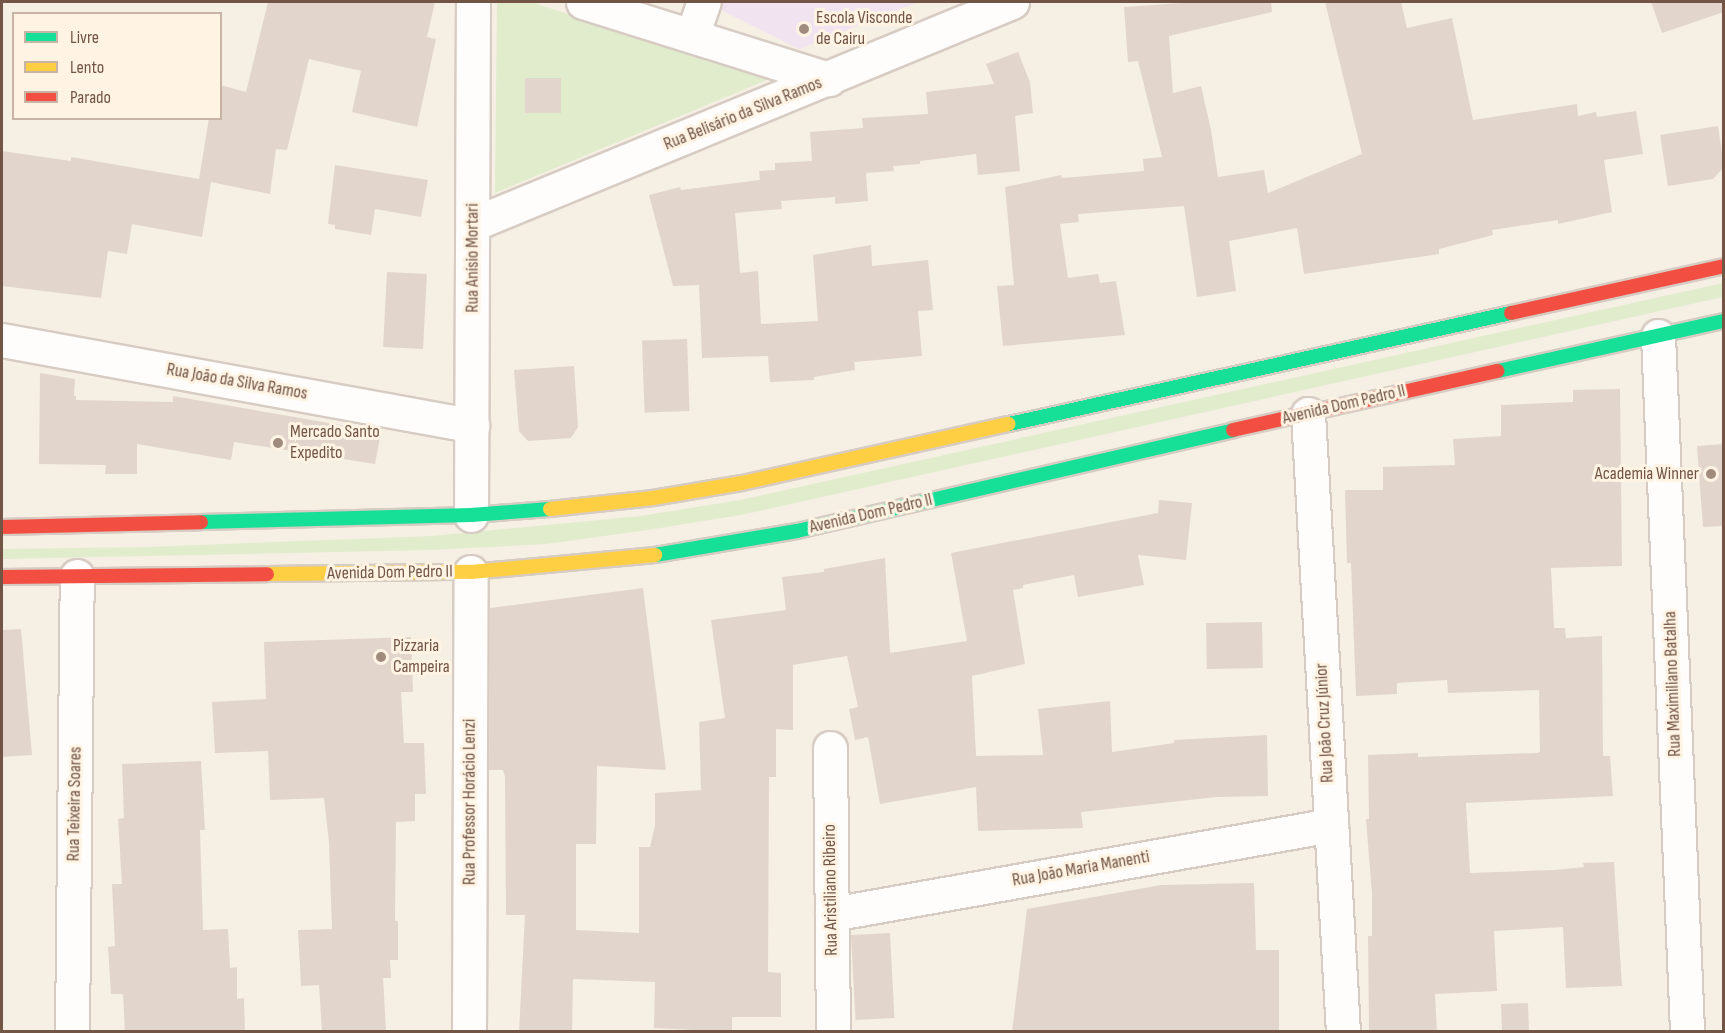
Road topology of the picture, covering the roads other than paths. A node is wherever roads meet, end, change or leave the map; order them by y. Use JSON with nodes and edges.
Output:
{"nodes":[{"id":1,"x":473,"y":2,"type":"edge"},
{"id":2,"x":583,"y":2,"type":"edge"},
{"id":3,"x":704,"y":2,"type":"edge"},
{"id":4,"x":1012,"y":2,"type":"edge"},
{"id":5,"x":692,"y":36,"type":"junction"},
{"id":6,"x":828,"y":79,"type":"junction"},
{"id":7,"x":473,"y":225,"type":"junction"},
{"id":8,"x":1724,"y":266,"type":"edge"},
{"id":9,"x":1724,"y":321,"type":"edge"},
{"id":10,"x":1658,"y":336,"type":"junction"},
{"id":11,"x":2,"y":340,"type":"edge"},
{"id":12,"x":1308,"y":414,"type":"junction"},
{"id":13,"x":472,"y":425,"type":"junction"},
{"id":14,"x":471,"y":515,"type":"junction"},
{"id":15,"x":2,"y":527,"type":"edge"},
{"id":16,"x":471,"y":572,"type":"junction"},
{"id":17,"x":77,"y":576,"type":"junction"},
{"id":18,"x":2,"y":577,"type":"edge"},
{"id":19,"x":830,"y":748,"type":"dead end"},
{"id":20,"x":1331,"y":825,"type":"junction"},
{"id":21,"x":832,"y":914,"type":"junction"},
{"id":22,"x":72,"y":1032,"type":"edge"},
{"id":23,"x":469,"y":1032,"type":"edge"},
{"id":24,"x":833,"y":1032,"type":"edge"},
{"id":25,"x":1343,"y":1032,"type":"edge"},
{"id":26,"x":1687,"y":1032,"type":"edge"}],
"edges":[{"from":1,"to":7,"type":"street","name":"Rua Anísio Mortari"},
{"from":2,"to":5,"type":"street"},
{"from":3,"to":5,"type":"street"},
{"from":4,"to":6,"type":"street","name":"Rua Belisário da Silva Ramos"},
{"from":5,"to":6,"type":"street"},
{"from":6,"to":7,"type":"street","name":"Rua Belisário da Silva Ramos"},
{"from":7,"to":13,"type":"street","name":"Rua Anísio Mortari"},
{"from":8,"to":14,"type":"main road"},
{"from":9,"to":10,"type":"main road","name":"Avenida Dom Pedro II"},
{"from":10,"to":12,"type":"main road","name":"Avenida Dom Pedro II"},
{"from":10,"to":26,"type":"street","name":"Rua Maximiliano Batalha"},
{"from":11,"to":13,"type":"street","name":"Rua João da Silva Ramos"},
{"from":12,"to":16,"type":"main road","name":"Avenida Dom Pedro II"},
{"from":12,"to":20,"type":"street","name":"Rua João Cruz Júnior"},
{"from":13,"to":14,"type":"street","name":"Rua Anísio Mortari"},
{"from":14,"to":15,"type":"main road"},
{"from":16,"to":17,"type":"main road","name":"Avenida Dom Pedro II"},
{"from":16,"to":23,"type":"street","name":"Rua Professor Horácio Lenzi"},
{"from":17,"to":18,"type":"main road","name":"Avenida Dom Pedro II"},
{"from":17,"to":22,"type":"street","name":"Rua Teixeira Soares"},
{"from":19,"to":21,"type":"street","name":"Rua Aristiliano Ribeiro"},
{"from":20,"to":21,"type":"street","name":"Rua João Maria Manenti"},
{"from":20,"to":25,"type":"street","name":"Rua João Cruz Júnior"},
{"from":21,"to":24,"type":"street","name":"Rua Aristiliano Ribeiro"}]}
